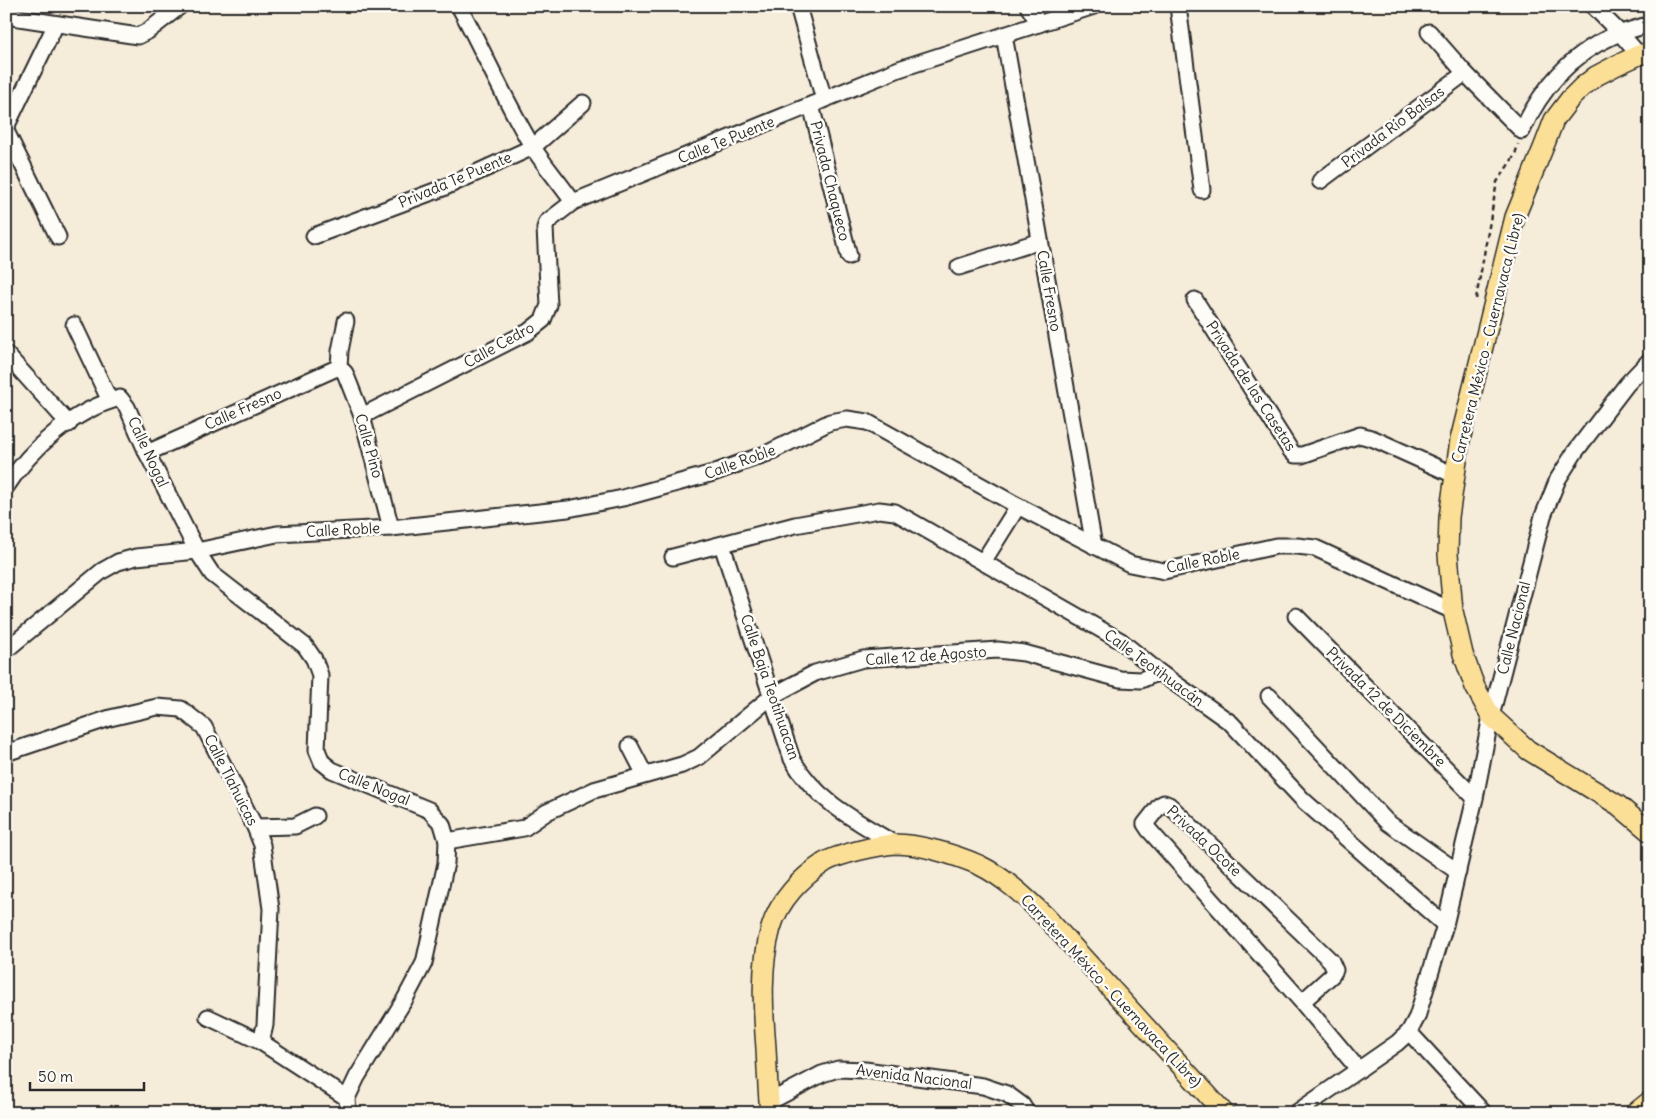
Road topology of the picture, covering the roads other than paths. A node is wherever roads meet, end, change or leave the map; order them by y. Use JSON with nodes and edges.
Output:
{"nodes":[{"id":1,"x":180,"y":6,"type":"edge"},
{"id":2,"x":459,"y":6,"type":"edge"},
{"id":3,"x":798,"y":6,"type":"edge"},
{"id":4,"x":1028,"y":6,"type":"edge"},
{"id":5,"x":1094,"y":6,"type":"edge"},
{"id":6,"x":1178,"y":6,"type":"edge"},
{"id":7,"x":1593,"y":6,"type":"edge"},
{"id":8,"x":6,"y":16,"type":"edge"},
{"id":9,"x":56,"y":24,"type":"junction"},
{"id":10,"x":1039,"y":24,"type":"junction"},
{"id":11,"x":1650,"y":24,"type":"edge"},
{"id":12,"x":1429,"y":32,"type":"dead end"},
{"id":13,"x":1620,"y":33,"type":"junction"},
{"id":14,"x":1004,"y":35,"type":"junction"},
{"id":15,"x":1644,"y":53,"type":"edge"},
{"id":16,"x":1465,"y":73,"type":"junction"},
{"id":17,"x":817,"y":102,"type":"junction"},
{"id":18,"x":583,"y":103,"type":"dead end"},
{"id":19,"x":6,"y":129,"type":"edge"},
{"id":20,"x":533,"y":147,"type":"junction"},
{"id":21,"x":1320,"y":181,"type":"dead end"},
{"id":22,"x":1202,"y":190,"type":"dead end"},
{"id":23,"x":573,"y":202,"type":"junction"},
{"id":24,"x":314,"y":236,"type":"dead end"},
{"id":25,"x":58,"y":237,"type":"dead end"},
{"id":26,"x":1040,"y":241,"type":"junction"},
{"id":27,"x":849,"y":256,"type":"dead end"},
{"id":28,"x":959,"y":267,"type":"dead end"},
{"id":29,"x":1196,"y":300,"type":"dead end"},
{"id":30,"x":346,"y":321,"type":"dead end"},
{"id":31,"x":74,"y":325,"type":"dead end"},
{"id":32,"x":6,"y":354,"type":"edge"},
{"id":33,"x":1650,"y":360,"type":"edge"},
{"id":34,"x":340,"y":367,"type":"junction"},
{"id":35,"x":115,"y":400,"type":"junction"},
{"id":36,"x":362,"y":416,"type":"junction"},
{"id":37,"x":69,"y":424,"type":"junction"},
{"id":38,"x":147,"y":452,"type":"junction"},
{"id":39,"x":1454,"y":475,"type":"junction"},
{"id":40,"x":6,"y":487,"type":"edge"},
{"id":41,"x":1018,"y":506,"type":"junction"},
{"id":42,"x":391,"y":528,"type":"junction"},
{"id":43,"x":722,"y":545,"type":"junction"},
{"id":44,"x":1094,"y":546,"type":"junction"},
{"id":45,"x":197,"y":551,"type":"junction"},
{"id":46,"x":673,"y":557,"type":"dead end"},
{"id":47,"x":983,"y":562,"type":"junction"},
{"id":48,"x":1453,"y":611,"type":"junction"},
{"id":49,"x":1296,"y":616,"type":"dead end"},
{"id":50,"x":6,"y":650,"type":"edge"},
{"id":51,"x":1159,"y":672,"type":"junction"},
{"id":52,"x":772,"y":696,"type":"junction"},
{"id":53,"x":1269,"y":696,"type":"dead end"},
{"id":54,"x":1491,"y":716,"type":"junction"},
{"id":55,"x":630,"y":746,"type":"dead end"},
{"id":56,"x":6,"y":753,"type":"edge"},
{"id":57,"x":645,"y":775,"type":"junction"},
{"id":58,"x":1476,"y":798,"type":"junction"},
{"id":59,"x":315,"y":816,"type":"dead end"},
{"id":60,"x":255,"y":827,"type":"junction"},
{"id":61,"x":1650,"y":832,"type":"edge"},
{"id":62,"x":447,"y":841,"type":"junction"},
{"id":63,"x":895,"y":844,"type":"junction"},
{"id":64,"x":1458,"y":872,"type":"junction"},
{"id":65,"x":1445,"y":925,"type":"junction"},
{"id":66,"x":1302,"y":1002,"type":"junction"},
{"id":67,"x":208,"y":1017,"type":"dead end"},
{"id":68,"x":1409,"y":1032,"type":"junction"},
{"id":69,"x":262,"y":1042,"type":"junction"},
{"id":70,"x":1359,"y":1070,"type":"junction"},
{"id":71,"x":1650,"y":1101,"type":"edge"},
{"id":72,"x":348,"y":1105,"type":"edge"},
{"id":73,"x":769,"y":1108,"type":"edge"},
{"id":74,"x":1027,"y":1113,"type":"edge"},
{"id":75,"x":1224,"y":1113,"type":"edge"},
{"id":76,"x":1296,"y":1113,"type":"edge"},
{"id":77,"x":1484,"y":1113,"type":"edge"},
{"id":78,"x":1635,"y":1113,"type":"edge"}],
"edges":[{"from":1,"to":9,"type":"street"},
{"from":2,"to":20,"type":"street"},
{"from":3,"to":17,"type":"street","name":"Privada Chaqueco"},
{"from":4,"to":10,"type":"street"},
{"from":5,"to":10,"type":"street","name":"Calle Te Puente"},
{"from":6,"to":22,"type":"street"},
{"from":7,"to":13,"type":"street"},
{"from":8,"to":9,"type":"street"},
{"from":9,"to":19,"type":"street"},
{"from":10,"to":14,"type":"street","name":"Calle Te Puente"},
{"from":11,"to":13,"type":"street"},
{"from":12,"to":16,"type":"street"},
{"from":13,"to":15,"type":"street"},
{"from":13,"to":16,"type":"street"},
{"from":14,"to":17,"type":"street","name":"Calle Te Puente"},
{"from":14,"to":26,"type":"street","name":"Calle Fresno"},
{"from":15,"to":39,"type":"main road","name":"Carretera México - Cuernavaca (Libre)"},
{"from":16,"to":21,"type":"street","name":"Privada Río Balsas"},
{"from":17,"to":23,"type":"street","name":"Calle Te Puente"},
{"from":17,"to":27,"type":"street","name":"Privada Chaqueco"},
{"from":18,"to":20,"type":"street","name":"Privada Te Puente"},
{"from":19,"to":25,"type":"street"},
{"from":20,"to":23,"type":"street"},
{"from":20,"to":24,"type":"street","name":"Privada Te Puente"},
{"from":23,"to":36,"type":"street","name":"Calle Cedro"},
{"from":26,"to":28,"type":"street"},
{"from":26,"to":44,"type":"street","name":"Calle Fresno"},
{"from":29,"to":39,"type":"street","name":"Privada de las Casetas"},
{"from":30,"to":34,"type":"street"},
{"from":31,"to":35,"type":"street","name":"Calle Nogal"},
{"from":32,"to":37,"type":"street"},
{"from":33,"to":54,"type":"street","name":"Calle Nacional"},
{"from":34,"to":36,"type":"street","name":"Calle Pino"},
{"from":34,"to":38,"type":"street","name":"Calle Fresno"},
{"from":35,"to":37,"type":"street"},
{"from":35,"to":38,"type":"street","name":"Calle Nogal"},
{"from":36,"to":42,"type":"street","name":"Calle Pino"},
{"from":37,"to":40,"type":"street"},
{"from":38,"to":45,"type":"street","name":"Calle Nogal"},
{"from":39,"to":48,"type":"main road","name":"Carretera México - Cuernavaca (Libre)"},
{"from":41,"to":42,"type":"street","name":"Calle Roble"},
{"from":41,"to":44,"type":"street","name":"Calle Roble"},
{"from":41,"to":47,"type":"street"},
{"from":42,"to":45,"type":"street","name":"Calle Roble"},
{"from":43,"to":46,"type":"street","name":"Calle Teotihuacán"},
{"from":43,"to":47,"type":"street","name":"Calle Teotihuacán"},
{"from":43,"to":52,"type":"street","name":"Calle Baja Teotihuacan"},
{"from":44,"to":48,"type":"street","name":"Calle Roble"},
{"from":45,"to":50,"type":"street","name":"Calle Roble"},
{"from":45,"to":62,"type":"street","name":"Calle Nogal"},
{"from":47,"to":51,"type":"street","name":"Calle Teotihuacán"},
{"from":48,"to":54,"type":"main road","name":"Carretera México - Cuernavaca (Libre)"},
{"from":49,"to":58,"type":"street","name":"Privada 12 de Diciembre"},
{"from":51,"to":52,"type":"street","name":"Calle 12 de Agosto"},
{"from":51,"to":65,"type":"street","name":"Calle Teotihuacán"},
{"from":52,"to":57,"type":"street","name":"Calle 12 de Agosto"},
{"from":52,"to":63,"type":"street","name":"Calle Baja Teotihuacan"},
{"from":53,"to":64,"type":"street"},
{"from":54,"to":58,"type":"street","name":"Calle Nacional"},
{"from":54,"to":61,"type":"main road","name":"Carretera México - Cuernavaca (Libre)"},
{"from":55,"to":57,"type":"street"},
{"from":56,"to":60,"type":"street","name":"Calle Tlahuicas"},
{"from":57,"to":62,"type":"street","name":"Calle 12 de Agosto"},
{"from":58,"to":64,"type":"street","name":"Calle Nacional"},
{"from":59,"to":60,"type":"street"},
{"from":60,"to":69,"type":"street","name":"Calle Tlahuicas"},
{"from":62,"to":72,"type":"street","name":"Calle Nogal"},
{"from":63,"to":73,"type":"main road","name":"Carretera México - Cuernavaca (Libre)"},
{"from":63,"to":75,"type":"main road","name":"Carretera México - Cuernavaca (Libre)"},
{"from":64,"to":65,"type":"street","name":"Calle Nacional"},
{"from":65,"to":68,"type":"street"},
{"from":66,"to":66,"type":"street","name":"Privada Ocote"},
{"from":66,"to":70,"type":"street","name":"Privada Ocote"},
{"from":67,"to":69,"type":"street"},
{"from":68,"to":70,"type":"street"},
{"from":68,"to":77,"type":"street"},
{"from":69,"to":72,"type":"street"},
{"from":70,"to":76,"type":"street"},
{"from":71,"to":78,"type":"main road"},
{"from":73,"to":74,"type":"street","name":"Avenida Nacional"}]}
